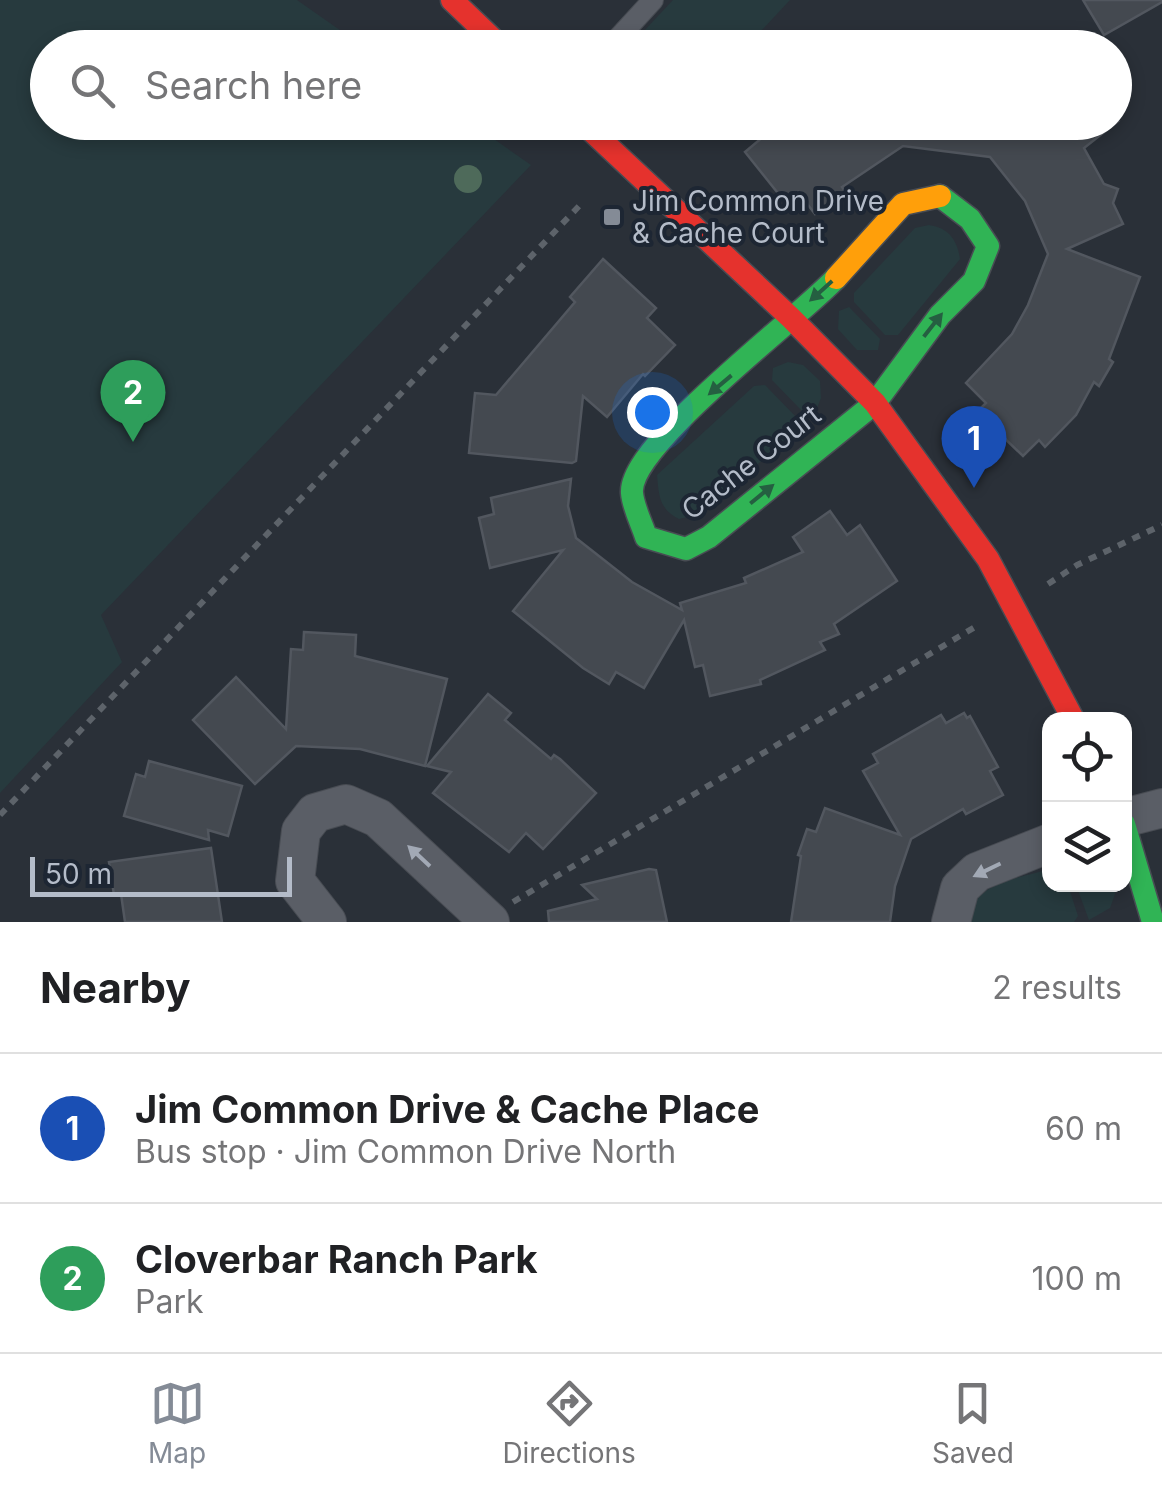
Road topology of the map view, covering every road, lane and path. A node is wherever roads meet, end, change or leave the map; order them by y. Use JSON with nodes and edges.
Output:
{"nodes":[{"id":1,"x":452,"y":0,"type":"edge"},
{"id":2,"x":653,"y":0,"type":"edge"},
{"id":3,"x":483,"y":30,"type":"edge"},
{"id":4,"x":626,"y":30,"type":"edge"},
{"id":5,"x":601,"y":140,"type":"edge"},
{"id":6,"x":581,"y":204,"type":"dead end"},
{"id":7,"x":791,"y":318,"type":"junction"},
{"id":8,"x":875,"y":403,"type":"junction"},
{"id":9,"x":1162,"y":525,"type":"edge"},
{"id":10,"x":1059,"y":576,"type":"dead end"},
{"id":11,"x":961,"y":635,"type":"dead end"},
{"id":12,"x":1068,"y":712,"type":"edge"},
{"id":13,"x":1162,"y":808,"type":"edge"},
{"id":14,"x":0,"y":815,"type":"edge"},
{"id":15,"x":1132,"y":818,"type":"edge"},
{"id":16,"x":1132,"y":845,"type":"edge"},
{"id":17,"x":1042,"y":846,"type":"edge"},
{"id":18,"x":488,"y":920,"type":"edge"},
{"id":19,"x":1158,"y":921,"type":"edge"},
{"id":20,"x":327,"y":922,"type":"edge"},
{"id":21,"x":951,"y":922,"type":"edge"}],
"edges":[{"from":1,"to":3,"type":"street"},
{"from":2,"to":4,"type":"lane"},
{"from":5,"to":7,"type":"street"},
{"from":6,"to":14,"type":"path"},
{"from":7,"to":8,"type":"street"},
{"from":8,"to":7,"type":"street","one_way":true},
{"from":7,"to":8,"type":"street","name":"Cache Court","one_way":true},
{"from":8,"to":12,"type":"street"},
{"from":9,"to":10,"type":"path"},
{"from":11,"to":18,"type":"path"},
{"from":13,"to":15,"type":"street"},
{"from":16,"to":19,"type":"street"},
{"from":17,"to":21,"type":"street","one_way":true},
{"from":18,"to":20,"type":"street","one_way":true}]}
